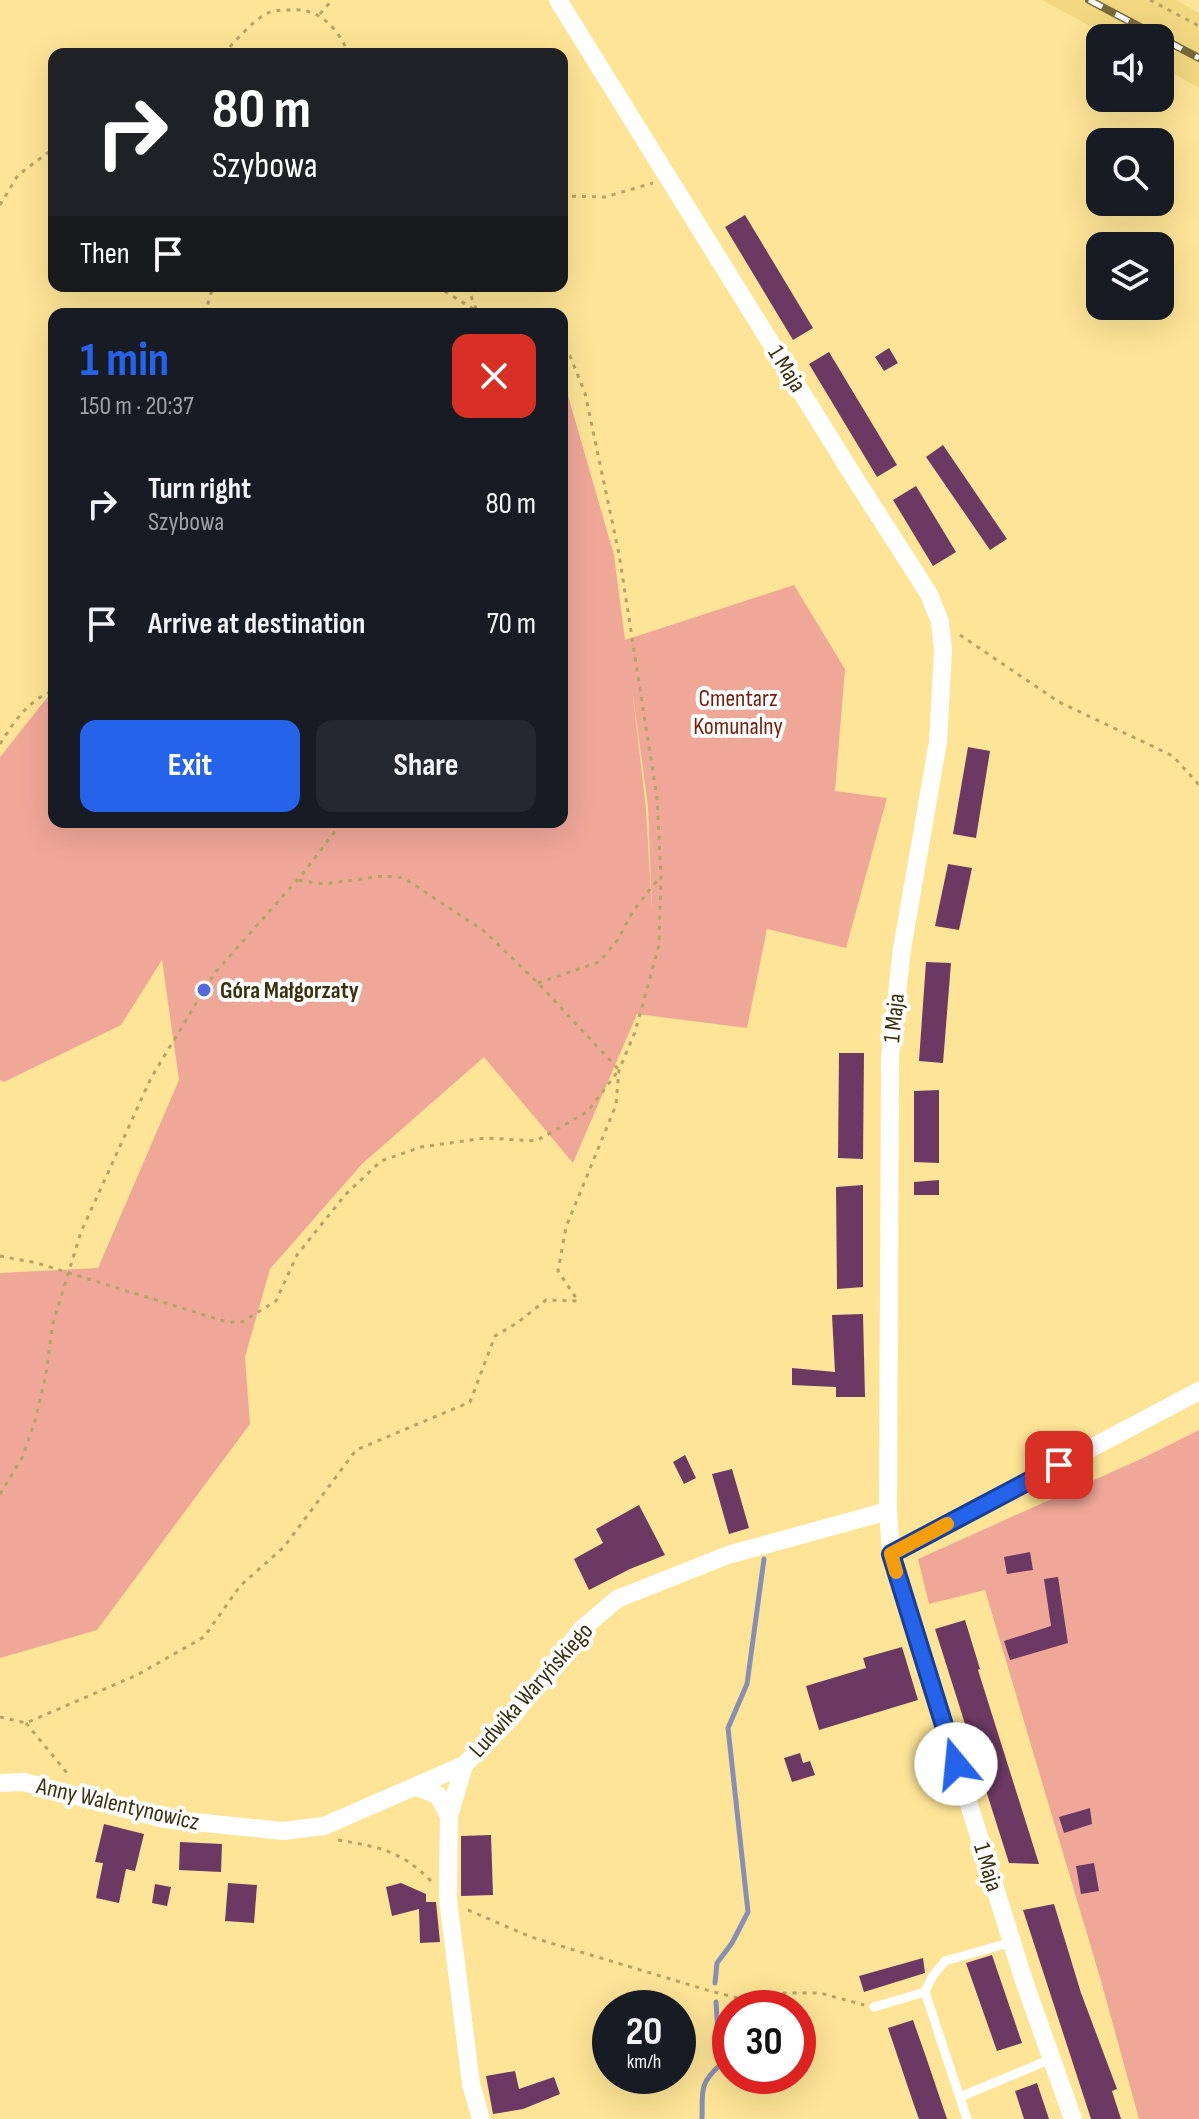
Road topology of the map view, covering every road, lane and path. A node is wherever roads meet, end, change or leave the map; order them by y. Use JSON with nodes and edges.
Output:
{"nodes":[{"id":1,"x":332,"y":0,"type":"edge"},
{"id":2,"x":558,"y":0,"type":"edge"},
{"id":3,"x":1150,"y":0,"type":"edge"},
{"id":4,"x":320,"y":14,"type":"junction"},
{"id":5,"x":1199,"y":26,"type":"edge"},
{"id":6,"x":229,"y":48,"type":"edge"},
{"id":7,"x":346,"y":48,"type":"edge"},
{"id":8,"x":48,"y":152,"type":"edge"},
{"id":9,"x":668,"y":177,"type":"junction"},
{"id":10,"x":568,"y":196,"type":"edge"},
{"id":11,"x":0,"y":205,"type":"edge"},
{"id":12,"x":446,"y":292,"type":"edge"},
{"id":13,"x":472,"y":308,"type":"edge"},
{"id":14,"x":568,"y":355,"type":"edge"},
{"id":15,"x":940,"y":622,"type":"junction"},
{"id":16,"x":48,"y":693,"type":"edge"},
{"id":17,"x":0,"y":744,"type":"edge"},
{"id":18,"x":1199,"y":785,"type":"edge"},
{"id":19,"x":337,"y":828,"type":"edge"},
{"id":20,"x":661,"y":876,"type":"junction"},
{"id":21,"x":297,"y":880,"type":"junction"},
{"id":22,"x":538,"y":983,"type":"junction"},
{"id":23,"x":619,"y":1070,"type":"junction"},
{"id":24,"x":0,"y":1256,"type":"edge"},
{"id":25,"x":68,"y":1273,"type":"junction"},
{"id":26,"x":1199,"y":1391,"type":"edge"},
{"id":27,"x":0,"y":1494,"type":"edge"},
{"id":28,"x":888,"y":1511,"type":"junction"},
{"id":29,"x":891,"y":1554,"type":"junction"},
{"id":30,"x":0,"y":1717,"type":"edge"},
{"id":31,"x":26,"y":1723,"type":"junction"},
{"id":32,"x":464,"y":1765,"type":"junction"},
{"id":33,"x":0,"y":1783,"type":"edge"},
{"id":34,"x":416,"y":1787,"type":"junction"},
{"id":35,"x":87,"y":1799,"type":"junction"},
{"id":36,"x":449,"y":1816,"type":"junction"},
{"id":37,"x":326,"y":1839,"type":"dead end"},
{"id":38,"x":448,"y":1899,"type":"junction"},
{"id":39,"x":1012,"y":1942,"type":"junction"},
{"id":40,"x":925,"y":1992,"type":"junction"},
{"id":41,"x":874,"y":2007,"type":"joint"},
{"id":42,"x":1051,"y":2059,"type":"junction"},
{"id":43,"x":960,"y":2097,"type":"junction"},
{"id":44,"x":481,"y":2119,"type":"edge"},
{"id":45,"x":967,"y":2119,"type":"edge"},
{"id":46,"x":1073,"y":2119,"type":"edge"}],
"edges":[{"from":1,"to":4,"type":"path"},
{"from":2,"to":9,"type":"street","name":"1 Maja"},
{"from":3,"to":5,"type":"path"},
{"from":4,"to":6,"type":"path"},
{"from":4,"to":7,"type":"path"},
{"from":8,"to":11,"type":"path"},
{"from":9,"to":10,"type":"path"},
{"from":9,"to":15,"type":"street","name":"1 Maja"},
{"from":12,"to":13,"type":"path"},
{"from":14,"to":20,"type":"path"},
{"from":15,"to":18,"type":"path"},
{"from":15,"to":28,"type":"street","name":"1 Maja"},
{"from":16,"to":17,"type":"path"},
{"from":19,"to":21,"type":"path"},
{"from":20,"to":22,"type":"path"},
{"from":20,"to":23,"type":"path"},
{"from":21,"to":22,"type":"path"},
{"from":21,"to":25,"type":"path"},
{"from":22,"to":23,"type":"path"},
{"from":23,"to":25,"type":"path"},
{"from":23,"to":31,"type":"path"},
{"from":24,"to":25,"type":"path"},
{"from":25,"to":27,"type":"path"},
{"from":26,"to":29,"type":"street"},
{"from":28,"to":29,"type":"street","name":"1 Maja"},
{"from":28,"to":32,"type":"street","name":"Ludwika Waryńskiego"},
{"from":29,"to":39,"type":"street","name":"1 Maja"},
{"from":30,"to":31,"type":"path"},
{"from":31,"to":35,"type":"path"},
{"from":32,"to":34,"type":"street","name":"Anny Walentynowicz"},
{"from":32,"to":36,"type":"street","name":"Ludwika Waryńskiego"},
{"from":33,"to":35,"type":"street","name":"Anny Walentynowicz"},
{"from":34,"to":35,"type":"street","name":"Anny Walentynowicz"},
{"from":34,"to":36,"type":"street"},
{"from":36,"to":38,"type":"street","name":"Ludwika Waryńskiego"},
{"from":37,"to":38,"type":"path"},
{"from":38,"to":41,"type":"path"},
{"from":38,"to":44,"type":"street","name":"Ludwika Waryńskiego"},
{"from":39,"to":40,"type":"lane"},
{"from":39,"to":42,"type":"street","name":"1 Maja"},
{"from":40,"to":41,"type":"lane"},
{"from":40,"to":43,"type":"lane"},
{"from":42,"to":43,"type":"lane"},
{"from":42,"to":46,"type":"street","name":"1 Maja"},
{"from":43,"to":45,"type":"lane"}]}
